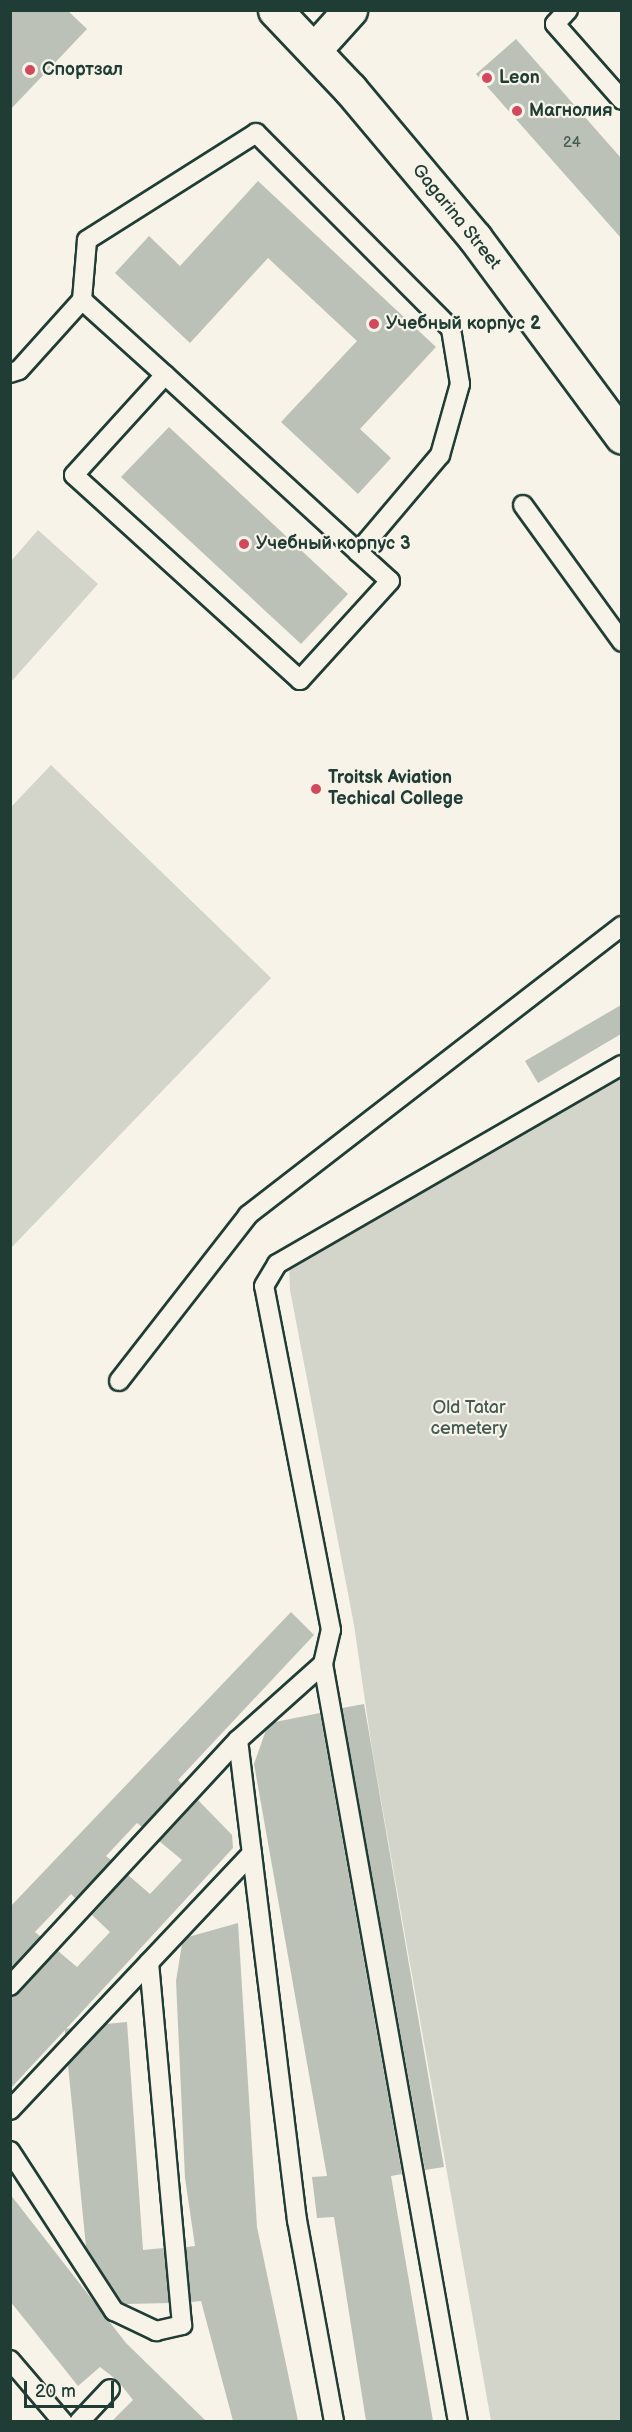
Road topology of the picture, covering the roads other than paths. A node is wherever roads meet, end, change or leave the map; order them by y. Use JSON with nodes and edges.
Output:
{"nodes":[{"id":1,"x":275,"y":10,"type":"edge"},
{"id":2,"x":350,"y":10,"type":"edge"},
{"id":3,"x":568,"y":10,"type":"edge"},
{"id":4,"x":314,"y":50,"type":"junction"},
{"id":5,"x":621,"y":100,"type":"edge"},
{"id":6,"x":82,"y":300,"type":"junction"},
{"id":7,"x":10,"y":373,"type":"edge"},
{"id":8,"x":165,"y":375,"type":"junction"},
{"id":9,"x":620,"y":430,"type":"edge"},
{"id":10,"x":523,"y":505,"type":"dead end"},
{"id":11,"x":358,"y":552,"type":"junction"},
{"id":12,"x":621,"y":642,"type":"edge"},
{"id":13,"x":621,"y":926,"type":"edge"},
{"id":14,"x":621,"y":1065,"type":"edge"},
{"id":15,"x":119,"y":1381,"type":"dead end"},
{"id":16,"x":323,"y":1664,"type":"junction"},
{"id":17,"x":238,"y":1740,"type":"junction"},
{"id":18,"x":252,"y":1852,"type":"junction"},
{"id":19,"x":149,"y":1962,"type":"junction"},
{"id":20,"x":10,"y":1986,"type":"edge"},
{"id":21,"x":10,"y":2110,"type":"edge"},
{"id":22,"x":10,"y":2151,"type":"edge"},
{"id":23,"x":10,"y":2360,"type":"edge"},
{"id":24,"x":110,"y":2389,"type":"dead end"},
{"id":25,"x":63,"y":2421,"type":"edge"},
{"id":26,"x":79,"y":2421,"type":"edge"},
{"id":27,"x":334,"y":2421,"type":"edge"},
{"id":28,"x":458,"y":2421,"type":"edge"}],
"edges":[{"from":1,"to":4,"type":"main road","name":"Gagarina Street"},
{"from":2,"to":4,"type":"main road"},
{"from":3,"to":5,"type":"lane"},
{"from":4,"to":9,"type":"main road","name":"Gagarina Street"},
{"from":6,"to":7,"type":"lane"},
{"from":6,"to":8,"type":"lane"},
{"from":6,"to":11,"type":"lane"},
{"from":8,"to":11,"type":"lane"},
{"from":8,"to":11,"type":"lane"},
{"from":10,"to":12,"type":"lane"},
{"from":13,"to":15,"type":"lane"},
{"from":14,"to":16,"type":"lane"},
{"from":16,"to":17,"type":"lane"},
{"from":16,"to":28,"type":"lane"},
{"from":17,"to":18,"type":"lane"},
{"from":17,"to":20,"type":"lane"},
{"from":18,"to":19,"type":"lane"},
{"from":18,"to":27,"type":"lane"},
{"from":19,"to":21,"type":"lane"},
{"from":19,"to":22,"type":"lane"},
{"from":23,"to":25,"type":"lane"},
{"from":24,"to":26,"type":"lane"}]}
